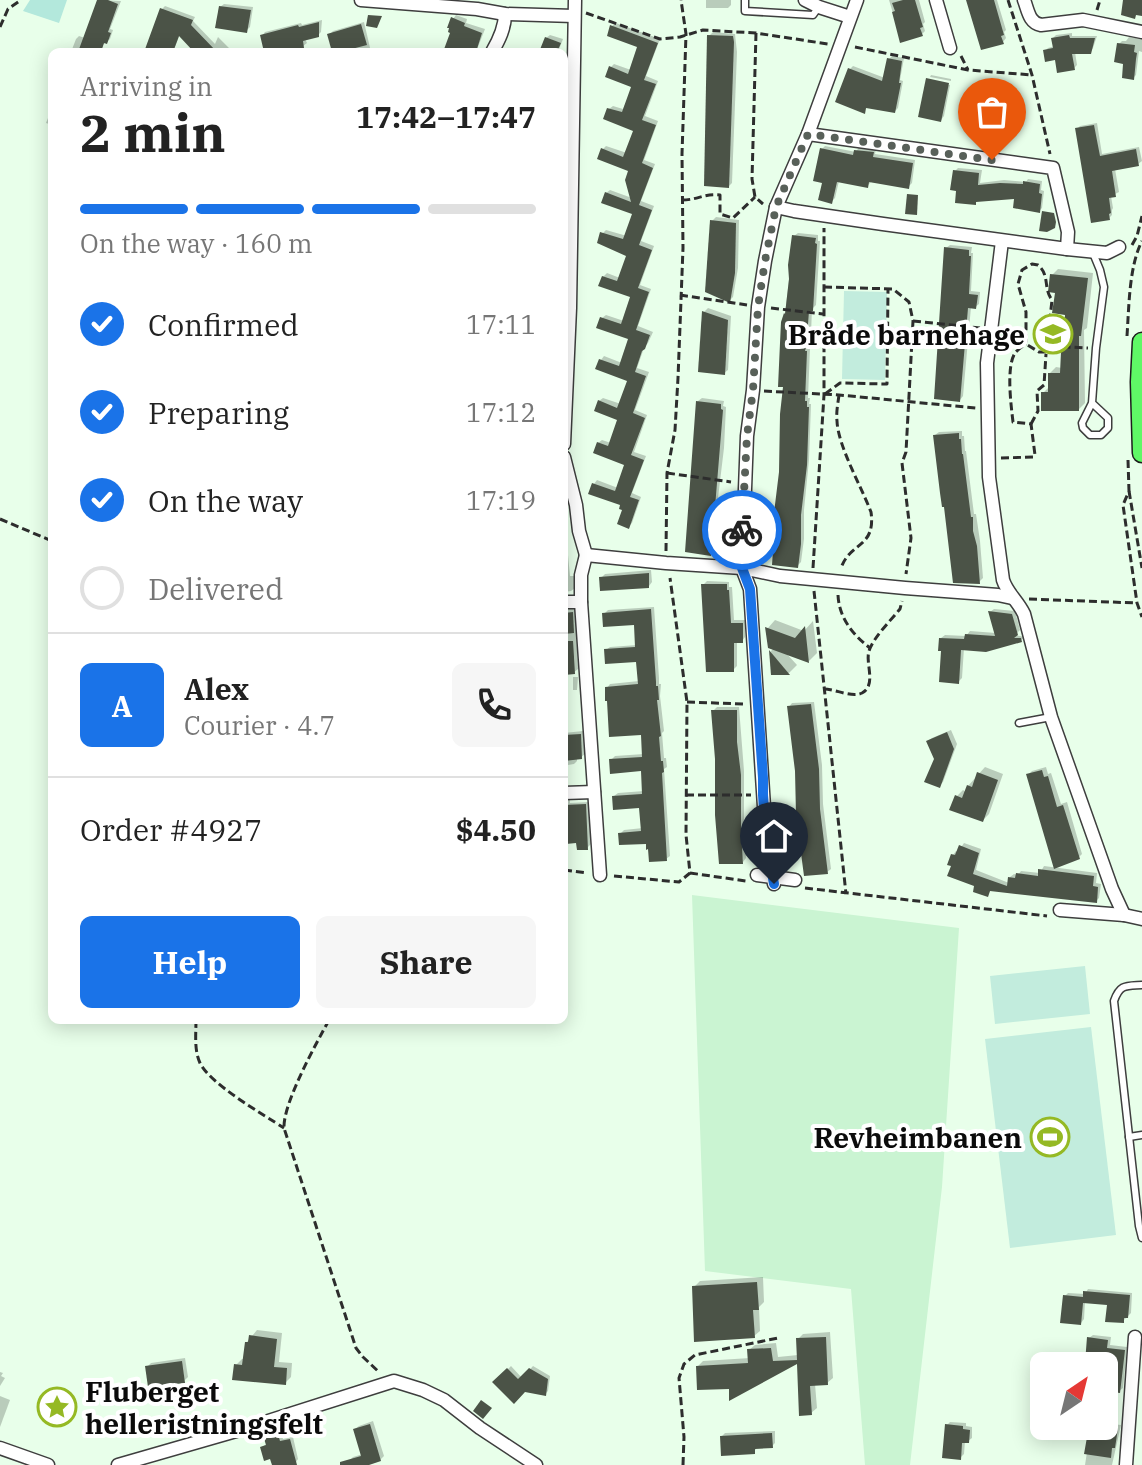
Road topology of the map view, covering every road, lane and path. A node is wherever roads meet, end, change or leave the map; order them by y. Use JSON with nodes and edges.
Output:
{"nodes":[{"id":1,"x":21,"y":0,"type":"edge"},
{"id":2,"x":361,"y":0,"type":"edge"},
{"id":3,"x":575,"y":0,"type":"edge"},
{"id":4,"x":681,"y":0,"type":"edge"},
{"id":5,"x":745,"y":0,"type":"edge"},
{"id":6,"x":805,"y":0,"type":"edge"},
{"id":7,"x":857,"y":0,"type":"edge"},
{"id":8,"x":936,"y":0,"type":"edge"},
{"id":9,"x":1008,"y":0,"type":"edge"},
{"id":10,"x":1024,"y":0,"type":"edge"},
{"id":11,"x":442,"y":3,"type":"edge"},
{"id":12,"x":819,"y":7,"type":"junction"},
{"id":13,"x":505,"y":14,"type":"junction"},
{"id":14,"x":574,"y":16,"type":"junction"},
{"id":15,"x":850,"y":17,"type":"junction"},
{"id":16,"x":0,"y":27,"type":"edge"},
{"id":17,"x":1142,"y":32,"type":"edge"},
{"id":18,"x":756,"y":33,"type":"junction"},
{"id":19,"x":686,"y":34,"type":"junction"},
{"id":20,"x":841,"y":47,"type":"junction"},
{"id":21,"x":494,"y":48,"type":"edge"},
{"id":22,"x":950,"y":48,"type":"dead end"},
{"id":23,"x":1032,"y":75,"type":"junction"},
{"id":24,"x":808,"y":134,"type":"junction"},
{"id":25,"x":1053,"y":168,"type":"junction"},
{"id":26,"x":755,"y":197,"type":"junction"},
{"id":27,"x":682,"y":200,"type":"junction"},
{"id":28,"x":775,"y":212,"type":"junction"},
{"id":29,"x":824,"y":216,"type":"junction"},
{"id":30,"x":1142,"y":216,"type":"edge"},
{"id":31,"x":1002,"y":241,"type":"junction"},
{"id":32,"x":1142,"y":241,"type":"edge"},
{"id":33,"x":1125,"y":248,"type":"joint"},
{"id":34,"x":1067,"y":249,"type":"junction"},
{"id":35,"x":1137,"y":250,"type":"dead end"},
{"id":36,"x":1092,"y":251,"type":"junction"},
{"id":37,"x":824,"y":287,"type":"junction"},
{"id":38,"x":888,"y":289,"type":"junction"},
{"id":39,"x":913,"y":321,"type":"junction"},
{"id":40,"x":991,"y":329,"type":"junction"},
{"id":41,"x":825,"y":334,"type":"junction"},
{"id":42,"x":843,"y":335,"type":"dead end"},
{"id":43,"x":1142,"y":342,"type":"edge"},
{"id":44,"x":1026,"y":344,"type":"junction"},
{"id":45,"x":1047,"y":346,"type":"junction"},
{"id":46,"x":1096,"y":348,"type":"junction"},
{"id":47,"x":1046,"y":352,"type":"junction"},
{"id":48,"x":568,"y":353,"type":"edge"},
{"id":49,"x":753,"y":390,"type":"junction"},
{"id":50,"x":824,"y":395,"type":"junction"},
{"id":51,"x":839,"y":395,"type":"junction"},
{"id":52,"x":908,"y":401,"type":"junction"},
{"id":53,"x":1092,"y":403,"type":"junction"},
{"id":54,"x":988,"y":409,"type":"junction"},
{"id":55,"x":1031,"y":424,"type":"junction"},
{"id":56,"x":1142,"y":453,"type":"edge"},
{"id":57,"x":996,"y":459,"type":"dead end"},
{"id":58,"x":568,"y":473,"type":"edge"},
{"id":59,"x":667,"y":473,"type":"junction"},
{"id":60,"x":746,"y":484,"type":"junction"},
{"id":61,"x":1129,"y":491,"type":"dead end"},
{"id":62,"x":0,"y":519,"type":"edge"},
{"id":63,"x":48,"y":539,"type":"edge"},
{"id":64,"x":586,"y":555,"type":"junction"},
{"id":65,"x":666,"y":563,"type":"junction"},
{"id":66,"x":742,"y":568,"type":"junction"},
{"id":67,"x":1142,"y":568,"type":"edge"},
{"id":68,"x":812,"y":579,"type":"junction"},
{"id":69,"x":839,"y":581,"type":"junction"},
{"id":70,"x":905,"y":588,"type":"junction"},
{"id":71,"x":1014,"y":599,"type":"junction"},
{"id":72,"x":568,"y":602,"type":"edge"},
{"id":73,"x":581,"y":602,"type":"junction"},
{"id":74,"x":1137,"y":603,"type":"dead end"},
{"id":75,"x":870,"y":648,"type":"junction"},
{"id":76,"x":824,"y":689,"type":"junction"},
{"id":77,"x":687,"y":702,"type":"junction"},
{"id":78,"x":758,"y":704,"type":"junction"},
{"id":79,"x":1051,"y":717,"type":"junction"},
{"id":80,"x":1019,"y":723,"type":"dead end"},
{"id":81,"x":594,"y":792,"type":"junction"},
{"id":82,"x":568,"y":793,"type":"edge"},
{"id":83,"x":686,"y":795,"type":"junction"},
{"id":84,"x":763,"y":795,"type":"junction"},
{"id":85,"x":568,"y":871,"type":"edge"},
{"id":86,"x":690,"y":873,"type":"junction"},
{"id":87,"x":600,"y":875,"type":"junction"},
{"id":88,"x":757,"y":875,"type":"dead end"},
{"id":89,"x":774,"y":880,"type":"junction"},
{"id":90,"x":795,"y":880,"type":"dead end"},
{"id":91,"x":846,"y":894,"type":"junction"},
{"id":92,"x":1059,"y":914,"type":"joint"},
{"id":93,"x":1124,"y":915,"type":"junction"},
{"id":94,"x":1142,"y":919,"type":"edge"},
{"id":95,"x":1142,"y":985,"type":"edge"},
{"id":96,"x":196,"y":1024,"type":"edge"},
{"id":97,"x":327,"y":1024,"type":"edge"},
{"id":98,"x":284,"y":1128,"type":"junction"},
{"id":99,"x":1142,"y":1135,"type":"edge"},
{"id":100,"x":1129,"y":1137,"type":"junction"},
{"id":101,"x":1142,"y":1238,"type":"edge"},
{"id":102,"x":1135,"y":1337,"type":"dead end"},
{"id":103,"x":778,"y":1338,"type":"dead end"},
{"id":104,"x":390,"y":1381,"type":"junction"},
{"id":105,"x":0,"y":1448,"type":"edge"},
{"id":106,"x":48,"y":1465,"type":"edge"},
{"id":107,"x":118,"y":1465,"type":"edge"},
{"id":108,"x":536,"y":1465,"type":"edge"},
{"id":109,"x":683,"y":1465,"type":"edge"},
{"id":110,"x":1126,"y":1465,"type":"edge"}],
"edges":[{"from":1,"to":16,"type":"path"},
{"from":2,"to":11,"type":"street"},
{"from":3,"to":14,"type":"street"},
{"from":4,"to":19,"type":"path"},
{"from":5,"to":12,"type":"lane"},
{"from":6,"to":12,"type":"street"},
{"from":7,"to":15,"type":"street"},
{"from":8,"to":22,"type":"street"},
{"from":9,"to":23,"type":"path"},
{"from":10,"to":17,"type":"street"},
{"from":11,"to":13,"type":"street"},
{"from":12,"to":15,"type":"street"},
{"from":13,"to":14,"type":"street"},
{"from":13,"to":21,"type":"street"},
{"from":14,"to":19,"type":"path"},
{"from":14,"to":48,"type":"street"},
{"from":15,"to":20,"type":"street"},
{"from":18,"to":19,"type":"path"},
{"from":18,"to":20,"type":"path"},
{"from":18,"to":26,"type":"path"},
{"from":19,"to":27,"type":"path"},
{"from":20,"to":23,"type":"path"},
{"from":20,"to":24,"type":"street"},
{"from":23,"to":25,"type":"path"},
{"from":24,"to":25,"type":"street"},
{"from":24,"to":28,"type":"street"},
{"from":25,"to":34,"type":"street"},
{"from":26,"to":27,"type":"path"},
{"from":26,"to":28,"type":"path"},
{"from":27,"to":59,"type":"path"},
{"from":28,"to":29,"type":"street"},
{"from":28,"to":49,"type":"street"},
{"from":29,"to":31,"type":"street"},
{"from":29,"to":37,"type":"path"},
{"from":30,"to":33,"type":"path"},
{"from":31,"to":34,"type":"street"},
{"from":31,"to":40,"type":"street"},
{"from":32,"to":35,"type":"path"},
{"from":33,"to":36,"type":"street"},
{"from":34,"to":36,"type":"street"},
{"from":36,"to":46,"type":"lane"},
{"from":37,"to":38,"type":"path"},
{"from":37,"to":41,"type":"path"},
{"from":38,"to":39,"type":"path"},
{"from":38,"to":50,"type":"path"},
{"from":39,"to":40,"type":"path"},
{"from":39,"to":52,"type":"path"},
{"from":40,"to":54,"type":"street"},
{"from":41,"to":42,"type":"path"},
{"from":41,"to":50,"type":"path"},
{"from":43,"to":56,"type":"main road"},
{"from":44,"to":45,"type":"path"},
{"from":44,"to":47,"type":"path"},
{"from":44,"to":55,"type":"path"},
{"from":45,"to":46,"type":"path"},
{"from":45,"to":47,"type":"path"},
{"from":46,"to":53,"type":"lane"},
{"from":47,"to":55,"type":"path"},
{"from":49,"to":50,"type":"path"},
{"from":49,"to":60,"type":"street"},
{"from":50,"to":51,"type":"path"},
{"from":50,"to":68,"type":"path"},
{"from":51,"to":52,"type":"path"},
{"from":51,"to":69,"type":"path"},
{"from":52,"to":54,"type":"path"},
{"from":52,"to":70,"type":"path"},
{"from":53,"to":53,"type":"lane"},
{"from":54,"to":71,"type":"street"},
{"from":55,"to":57,"type":"path"},
{"from":58,"to":64,"type":"street"},
{"from":59,"to":60,"type":"path"},
{"from":59,"to":65,"type":"path"},
{"from":60,"to":66,"type":"street"},
{"from":61,"to":67,"type":"path"},
{"from":62,"to":63,"type":"path"},
{"from":64,"to":65,"type":"street"},
{"from":64,"to":73,"type":"street"},
{"from":65,"to":66,"type":"street"},
{"from":65,"to":77,"type":"path"},
{"from":66,"to":68,"type":"street"},
{"from":66,"to":78,"type":"street"},
{"from":68,"to":69,"type":"street"},
{"from":68,"to":76,"type":"path"},
{"from":69,"to":70,"type":"street"},
{"from":69,"to":75,"type":"path"},
{"from":70,"to":71,"type":"street"},
{"from":70,"to":75,"type":"path"},
{"from":71,"to":74,"type":"path"},
{"from":71,"to":79,"type":"street"},
{"from":72,"to":73,"type":"street"},
{"from":73,"to":81,"type":"street"},
{"from":75,"to":76,"type":"path"},
{"from":76,"to":91,"type":"path"},
{"from":77,"to":78,"type":"path"},
{"from":77,"to":83,"type":"path"},
{"from":78,"to":84,"type":"street"},
{"from":79,"to":80,"type":"lane"},
{"from":79,"to":93,"type":"street"},
{"from":81,"to":82,"type":"street"},
{"from":81,"to":87,"type":"street"},
{"from":83,"to":84,"type":"path"},
{"from":83,"to":86,"type":"path"},
{"from":84,"to":89,"type":"street"},
{"from":85,"to":87,"type":"path"},
{"from":86,"to":87,"type":"path"},
{"from":86,"to":89,"type":"path"},
{"from":88,"to":89,"type":"street"},
{"from":89,"to":90,"type":"street"},
{"from":89,"to":91,"type":"path"},
{"from":91,"to":92,"type":"path"},
{"from":92,"to":93,"type":"street"},
{"from":93,"to":94,"type":"street"},
{"from":95,"to":100,"type":"lane"},
{"from":96,"to":98,"type":"path"},
{"from":97,"to":98,"type":"path"},
{"from":98,"to":104,"type":"path"},
{"from":99,"to":100,"type":"lane"},
{"from":100,"to":101,"type":"lane"},
{"from":102,"to":110,"type":"street"},
{"from":103,"to":109,"type":"path"},
{"from":104,"to":107,"type":"street"},
{"from":104,"to":108,"type":"street"},
{"from":105,"to":106,"type":"street"}]}
